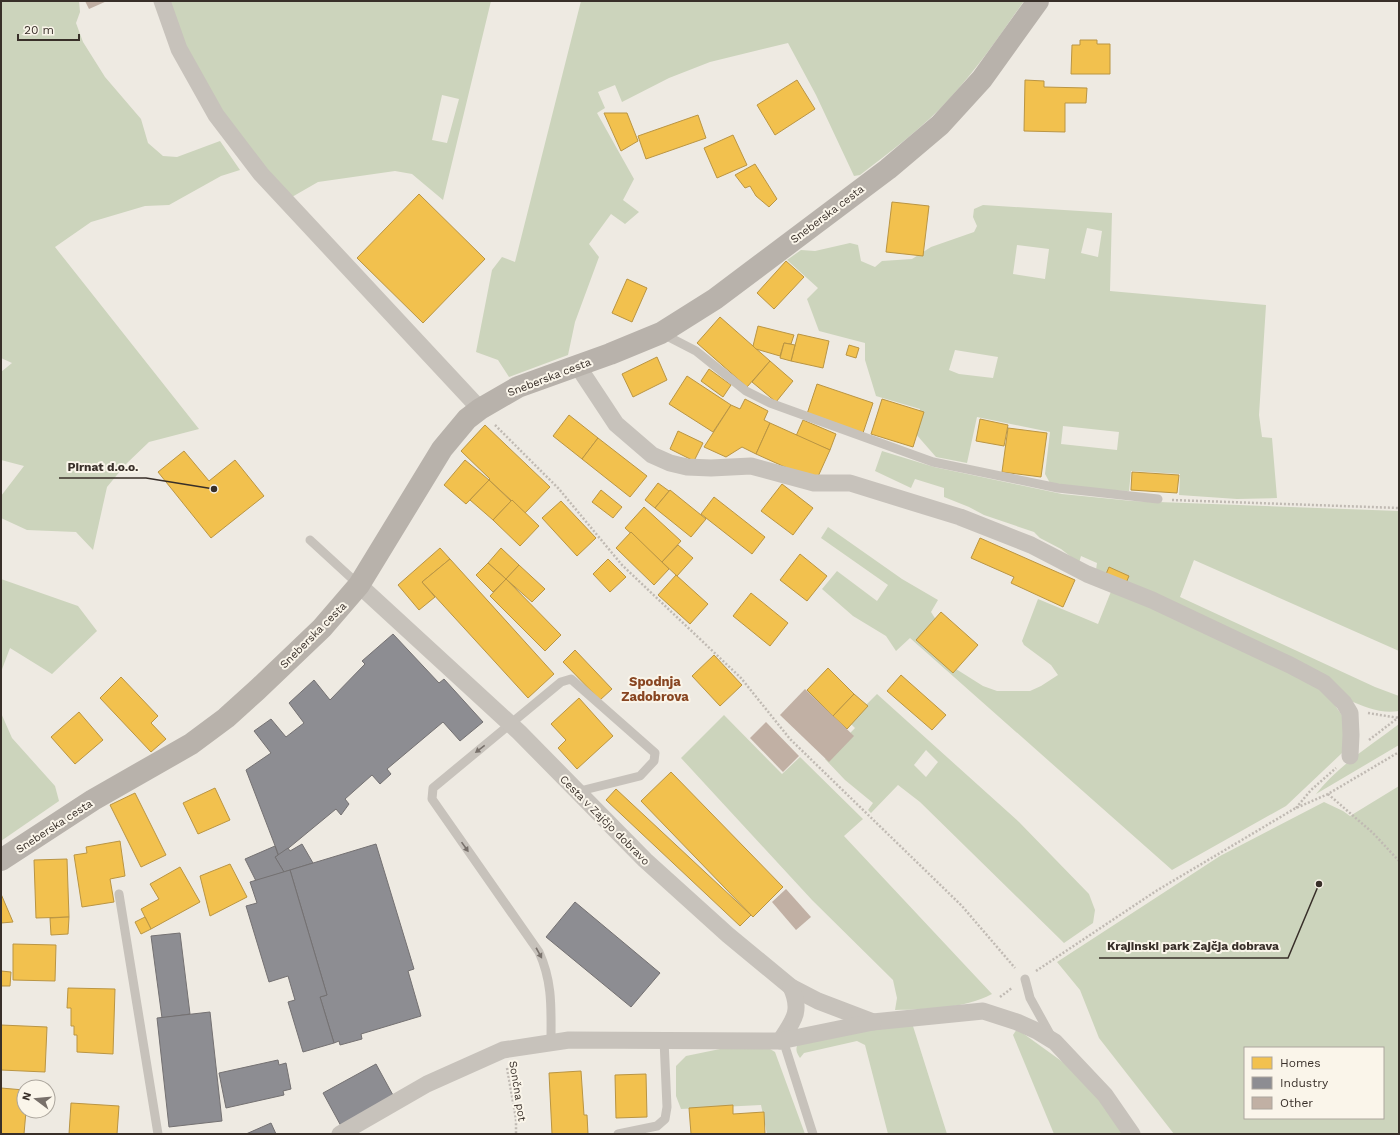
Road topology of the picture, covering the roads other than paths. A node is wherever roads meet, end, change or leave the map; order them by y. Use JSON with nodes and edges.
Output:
{"nodes":[{"id":1,"x":162,"y":1,"type":"edge"},
{"id":2,"x":1038,"y":1,"type":"edge"},
{"id":3,"x":661,"y":333,"type":"junction"},
{"id":4,"x":577,"y":365,"type":"junction"},
{"id":5,"x":480,"y":409,"type":"junction"},
{"id":6,"x":1158,"y":499,"type":"road end"},
{"id":7,"x":310,"y":540,"type":"dead end"},
{"id":8,"x":359,"y":585,"type":"junction"},
{"id":9,"x":510,"y":725,"type":"junction"},
{"id":10,"x":1350,"y":756,"type":"dead end"},
{"id":11,"x":576,"y":792,"type":"junction"},
{"id":12,"x":1,"y":860,"type":"edge"},
{"id":13,"x":119,"y":894,"type":"dead end"},
{"id":14,"x":1025,"y":979,"type":"road end"},
{"id":15,"x":791,"y":987,"type":"junction"},
{"id":16,"x":873,"y":1022,"type":"junction"},
{"id":17,"x":664,"y":1040,"type":"junction"},
{"id":18,"x":782,"y":1040,"type":"junction"},
{"id":19,"x":1055,"y":1042,"type":"junction"},
{"id":20,"x":551,"y":1043,"type":"junction"},
{"id":21,"x":158,"y":1134,"type":"edge"},
{"id":22,"x":340,"y":1134,"type":"edge"},
{"id":23,"x":618,"y":1134,"type":"edge"},
{"id":24,"x":813,"y":1134,"type":"edge"},
{"id":25,"x":1132,"y":1134,"type":"edge"}],
"edges":[{"from":1,"to":5,"type":"street"},
{"from":2,"to":3,"type":"street","name":"Sneberska cesta"},
{"from":3,"to":4,"type":"street","name":"Sneberska cesta"},
{"from":3,"to":6,"type":"lane"},
{"from":4,"to":5,"type":"street","name":"Sneberska cesta"},
{"from":4,"to":10,"type":"street"},
{"from":5,"to":8,"type":"street","name":"Sneberska cesta"},
{"from":7,"to":8,"type":"lane"},
{"from":8,"to":9,"type":"street","name":"Cesta v Zajčjo dobravo"},
{"from":8,"to":12,"type":"street","name":"Sneberska cesta"},
{"from":9,"to":11,"type":"street","name":"Cesta v Zajčjo dobravo"},
{"from":9,"to":11,"type":"lane"},
{"from":9,"to":20,"type":"lane","one_way":true},
{"from":11,"to":15,"type":"street","name":"Cesta v Zajčjo dobravo"},
{"from":13,"to":21,"type":"lane"},
{"from":14,"to":19,"type":"lane"},
{"from":15,"to":16,"type":"street","name":"Cesta v Zajčjo dobravo"},
{"from":15,"to":18,"type":"street"},
{"from":16,"to":18,"type":"street","name":"Cesta v Zajčjo dobravo"},
{"from":16,"to":19,"type":"street","name":"Cesta v Zajčjo dobravo"},
{"from":17,"to":18,"type":"street","name":"Cesta v Zajčjo dobravo"},
{"from":17,"to":20,"type":"street","name":"Cesta v Zajčjo dobravo"},
{"from":17,"to":23,"type":"lane"},
{"from":18,"to":24,"type":"lane"},
{"from":19,"to":25,"type":"street","name":"Cesta v Zajčjo dobravo"},
{"from":20,"to":22,"type":"street","name":"Cesta v Zajčjo dobravo"}]}
